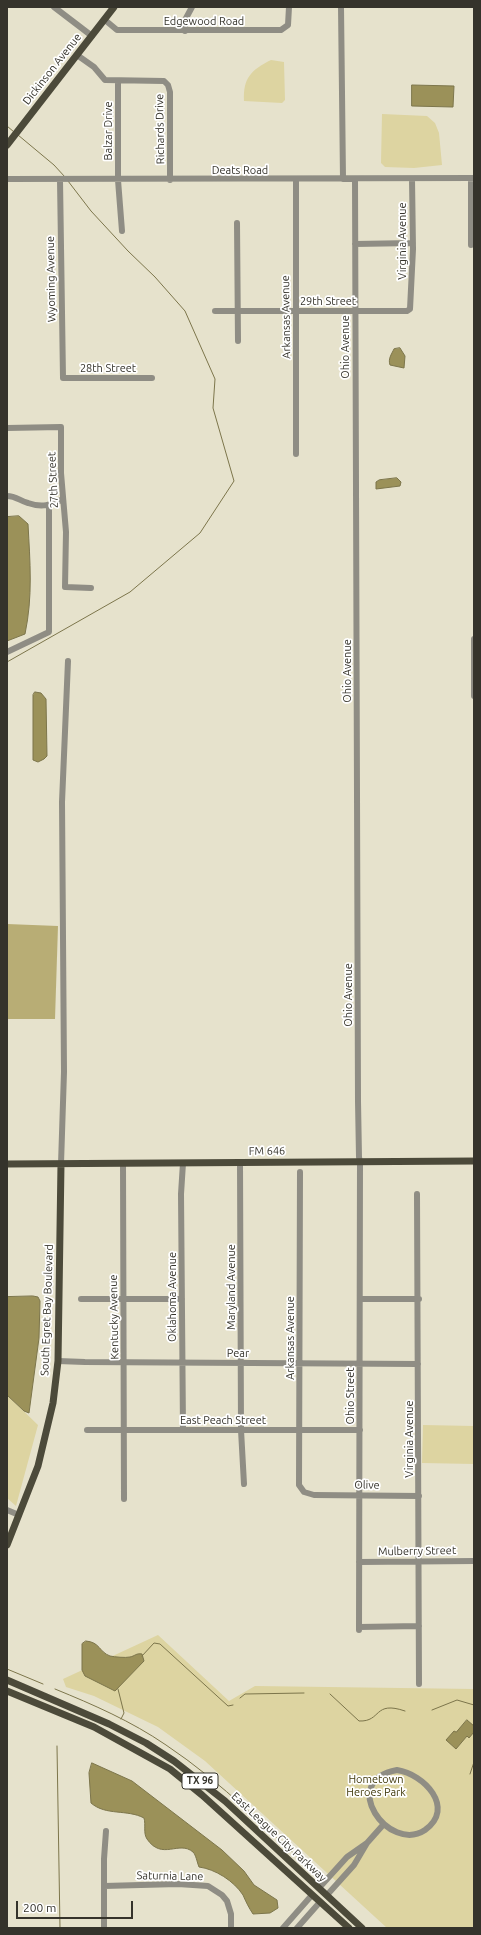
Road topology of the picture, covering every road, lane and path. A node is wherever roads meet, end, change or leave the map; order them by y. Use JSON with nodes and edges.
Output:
{"nodes":[{"id":1,"x":54,"y":7,"type":"edge"},
{"id":2,"x":114,"y":7,"type":"edge"},
{"id":3,"x":192,"y":7,"type":"edge"},
{"id":4,"x":289,"y":7,"type":"edge"},
{"id":5,"x":341,"y":7,"type":"edge"},
{"id":6,"x":106,"y":21,"type":"junction"},
{"id":7,"x":185,"y":31,"type":"junction"},
{"id":8,"x":92,"y":36,"type":"junction"},
{"id":9,"x":77,"y":55,"type":"junction"},
{"id":10,"x":118,"y":81,"type":"junction"},
{"id":11,"x":7,"y":145,"type":"edge"},
{"id":12,"x":472,"y":178,"type":"edge"},
{"id":13,"x":7,"y":179,"type":"edge"},
{"id":14,"x":296,"y":179,"type":"junction"},
{"id":15,"x":355,"y":179,"type":"junction"},
{"id":16,"x":412,"y":179,"type":"junction"},
{"id":17,"x":60,"y":180,"type":"junction"},
{"id":18,"x":118,"y":180,"type":"junction"},
{"id":19,"x":170,"y":180,"type":"junction"},
{"id":20,"x":237,"y":223,"type":"dead end"},
{"id":21,"x":122,"y":232,"type":"dead end"},
{"id":22,"x":413,"y":243,"type":"junction"},
{"id":23,"x":355,"y":244,"type":"junction"},
{"id":24,"x":471,"y":245,"type":"dead end"},
{"id":25,"x":411,"y":303,"type":"joint"},
{"id":26,"x":215,"y":311,"type":"dead end"},
{"id":27,"x":238,"y":311,"type":"junction"},
{"id":28,"x":296,"y":311,"type":"junction"},
{"id":29,"x":355,"y":311,"type":"junction"},
{"id":30,"x":238,"y":341,"type":"dead end"},
{"id":31,"x":63,"y":378,"type":"joint"},
{"id":32,"x":152,"y":378,"type":"dead end"},
{"id":33,"x":7,"y":428,"type":"edge"},
{"id":34,"x":296,"y":454,"type":"dead end"},
{"id":35,"x":7,"y":496,"type":"edge"},
{"id":36,"x":63,"y":499,"type":"junction"},
{"id":37,"x":49,"y":506,"type":"junction"},
{"id":38,"x":91,"y":588,"type":"dead end"},
{"id":39,"x":473,"y":639,"type":"edge"},
{"id":40,"x":7,"y":652,"type":"edge"},
{"id":41,"x":68,"y":661,"type":"dead end"},
{"id":42,"x":474,"y":696,"type":"edge"},
{"id":43,"x":240,"y":1162,"type":"junction"},
{"id":44,"x":360,"y":1162,"type":"junction"},
{"id":45,"x":474,"y":1162,"type":"edge"},
{"id":46,"x":183,"y":1163,"type":"junction"},
{"id":47,"x":7,"y":1164,"type":"edge"},
{"id":48,"x":61,"y":1164,"type":"junction"},
{"id":49,"x":123,"y":1164,"type":"junction"},
{"id":50,"x":300,"y":1172,"type":"dead end"},
{"id":51,"x":418,"y":1194,"type":"dead end"},
{"id":52,"x":81,"y":1299,"type":"dead end"},
{"id":53,"x":124,"y":1299,"type":"junction"},
{"id":54,"x":182,"y":1299,"type":"junction"},
{"id":55,"x":360,"y":1299,"type":"junction"},
{"id":56,"x":419,"y":1299,"type":"junction"},
{"id":57,"x":58,"y":1361,"type":"junction"},
{"id":58,"x":124,"y":1362,"type":"junction"},
{"id":59,"x":182,"y":1362,"type":"junction"},
{"id":60,"x":241,"y":1362,"type":"junction"},
{"id":61,"x":300,"y":1363,"type":"junction"},
{"id":62,"x":360,"y":1363,"type":"junction"},
{"id":63,"x":418,"y":1364,"type":"junction"},
{"id":64,"x":87,"y":1430,"type":"dead end"},
{"id":65,"x":125,"y":1430,"type":"junction"},
{"id":66,"x":183,"y":1430,"type":"junction"},
{"id":67,"x":241,"y":1430,"type":"junction"},
{"id":68,"x":300,"y":1430,"type":"junction"},
{"id":69,"x":360,"y":1430,"type":"junction"},
{"id":70,"x":244,"y":1484,"type":"dead end"},
{"id":71,"x":314,"y":1495,"type":"joint"},
{"id":72,"x":360,"y":1495,"type":"junction"},
{"id":73,"x":419,"y":1496,"type":"junction"},
{"id":74,"x":124,"y":1499,"type":"dead end"},
{"id":75,"x":7,"y":1510,"type":"edge"},
{"id":76,"x":19,"y":1516,"type":"junction"},
{"id":77,"x":7,"y":1545,"type":"edge"},
{"id":78,"x":474,"y":1561,"type":"edge"},
{"id":79,"x":359,"y":1562,"type":"junction"},
{"id":80,"x":418,"y":1562,"type":"junction"},
{"id":81,"x":419,"y":1626,"type":"junction"},
{"id":82,"x":7,"y":1680,"type":"edge"},
{"id":83,"x":419,"y":1684,"type":"dead end"},
{"id":84,"x":7,"y":1691,"type":"edge"},
{"id":85,"x":383,"y":1825,"type":"junction"},
{"id":86,"x":106,"y":1831,"type":"dead end"},
{"id":87,"x":367,"y":1843,"type":"junction"},
{"id":88,"x":338,"y":1867,"type":"junction"},
{"id":89,"x":346,"y":1873,"type":"junction"},
{"id":90,"x":104,"y":1886,"type":"junction"},
{"id":91,"x":319,"y":1888,"type":"junction"},
{"id":92,"x":312,"y":1895,"type":"junction"},
{"id":93,"x":327,"y":1895,"type":"junction"},
{"id":94,"x":320,"y":1902,"type":"junction"},
{"id":95,"x":291,"y":1919,"type":"junction"},
{"id":96,"x":104,"y":1928,"type":"edge"},
{"id":97,"x":231,"y":1928,"type":"edge"},
{"id":98,"x":279,"y":1928,"type":"edge"},
{"id":99,"x":283,"y":1928,"type":"edge"},
{"id":100,"x":297,"y":1928,"type":"edge"},
{"id":101,"x":349,"y":1928,"type":"edge"},
{"id":102,"x":362,"y":1928,"type":"edge"}],
"edges":[{"from":1,"to":8,"type":"street"},
{"from":2,"to":6,"type":"main road","name":"Dickinson Avenue"},
{"from":3,"to":7,"type":"street"},
{"from":4,"to":7,"type":"street","name":"Edgewood Road"},
{"from":5,"to":15,"type":"street"},
{"from":6,"to":7,"type":"street","name":"Edgewood Road"},
{"from":6,"to":8,"type":"main road","name":"Dickinson Avenue"},
{"from":8,"to":9,"type":"main road","name":"Dickinson Avenue"},
{"from":9,"to":10,"type":"street","name":"Richards Drive"},
{"from":9,"to":11,"type":"main road","name":"Dickinson Avenue"},
{"from":10,"to":18,"type":"street","name":"Balzar Drive"},
{"from":10,"to":19,"type":"street","name":"Richards Drive"},
{"from":12,"to":16,"type":"street","name":"Deats Road"},
{"from":12,"to":24,"type":"street"},
{"from":13,"to":17,"type":"street","name":"Deats Road"},
{"from":14,"to":15,"type":"street","name":"Deats Road"},
{"from":14,"to":19,"type":"street","name":"Deats Road"},
{"from":14,"to":28,"type":"street","name":"Arkansas Avenue"},
{"from":15,"to":16,"type":"street","name":"Deats Road"},
{"from":15,"to":23,"type":"street","name":"Ohio Avenue"},
{"from":16,"to":22,"type":"street","name":"Virginia Avenue"},
{"from":17,"to":18,"type":"street","name":"Deats Road"},
{"from":17,"to":31,"type":"street","name":"Wyoming Avenue"},
{"from":18,"to":19,"type":"street","name":"Deats Road"},
{"from":18,"to":21,"type":"street"},
{"from":20,"to":27,"type":"street"},
{"from":22,"to":23,"type":"street"},
{"from":22,"to":25,"type":"street","name":"Virginia Avenue"},
{"from":23,"to":29,"type":"street","name":"Ohio Avenue"},
{"from":25,"to":29,"type":"street","name":"29th Street"},
{"from":26,"to":27,"type":"street","name":"29th Street"},
{"from":27,"to":28,"type":"street","name":"29th Street"},
{"from":27,"to":30,"type":"street"},
{"from":28,"to":29,"type":"street","name":"29th Street"},
{"from":28,"to":34,"type":"street","name":"Arkansas Avenue"},
{"from":29,"to":44,"type":"street","name":"Ohio Avenue"},
{"from":31,"to":32,"type":"street","name":"28th Street"},
{"from":33,"to":36,"type":"street","name":"27th Street"},
{"from":35,"to":37,"type":"street"},
{"from":36,"to":37,"type":"street"},
{"from":36,"to":38,"type":"street","name":"27th Street"},
{"from":37,"to":40,"type":"street"},
{"from":39,"to":42,"type":"street"},
{"from":41,"to":48,"type":"street"},
{"from":43,"to":44,"type":"main road","name":"FM 646","number":"FM 646"},
{"from":43,"to":46,"type":"main road","name":"FM 646","number":"FM 646"},
{"from":43,"to":60,"type":"street","name":"Maryland Avenue"},
{"from":44,"to":45,"type":"main road","name":"FM 646","number":"FM 646"},
{"from":44,"to":55,"type":"street","name":"Ohio Street"},
{"from":46,"to":49,"type":"main road","name":"FM 646","number":"FM 646"},
{"from":46,"to":54,"type":"street","name":"Oklahoma Avenue"},
{"from":47,"to":48,"type":"main road","number":"FM 646"},
{"from":48,"to":49,"type":"main road","name":"FM 646","number":"FM 646"},
{"from":48,"to":57,"type":"main road","name":"South Egret Bay Boulevard"},
{"from":49,"to":53,"type":"street","name":"Kentucky Avenue"},
{"from":50,"to":61,"type":"street","name":"Arkansas Avenue"},
{"from":51,"to":56,"type":"street","name":"Virginia Avenue"},
{"from":52,"to":53,"type":"street"},
{"from":53,"to":54,"type":"street"},
{"from":53,"to":58,"type":"street","name":"Kentucky Avenue"},
{"from":54,"to":59,"type":"street","name":"Oklahoma Avenue"},
{"from":55,"to":56,"type":"street"},
{"from":55,"to":62,"type":"street","name":"Ohio Street"},
{"from":56,"to":63,"type":"street","name":"Virginia Avenue"},
{"from":57,"to":58,"type":"street","name":"Pear"},
{"from":57,"to":76,"type":"main road","name":"South Egret Bay Boulevard"},
{"from":58,"to":59,"type":"street","name":"Pear"},
{"from":58,"to":65,"type":"street","name":"Kentucky Avenue"},
{"from":59,"to":60,"type":"street","name":"Pear"},
{"from":59,"to":66,"type":"street","name":"Oklahoma Avenue"},
{"from":60,"to":61,"type":"street","name":"Pear"},
{"from":60,"to":67,"type":"street","name":"Maryland Avenue"},
{"from":61,"to":62,"type":"street","name":"Pear"},
{"from":61,"to":68,"type":"street","name":"Arkansas Avenue"},
{"from":62,"to":63,"type":"street","name":"Pear"},
{"from":62,"to":69,"type":"street","name":"Ohio Street"},
{"from":63,"to":73,"type":"street","name":"Virginia Avenue"},
{"from":64,"to":65,"type":"street","name":"East Peach Street"},
{"from":65,"to":66,"type":"street","name":"East Peach Street"},
{"from":65,"to":74,"type":"street","name":"Kentucky Avenue"},
{"from":66,"to":67,"type":"street","name":"East Peach Street"},
{"from":67,"to":68,"type":"street","name":"East Peach Street"},
{"from":67,"to":70,"type":"street","name":"Maryland Avenue"},
{"from":68,"to":69,"type":"street","name":"East Peach Street"},
{"from":68,"to":71,"type":"street","name":"Arkansas Avenue"},
{"from":69,"to":72,"type":"street","name":"Ohio Street"},
{"from":71,"to":72,"type":"street","name":"Olive"},
{"from":72,"to":73,"type":"street","name":"Olive"},
{"from":72,"to":79,"type":"street","name":"Ohio Street"},
{"from":73,"to":80,"type":"street","name":"Virginia Avenue"},
{"from":75,"to":76,"type":"street"},
{"from":76,"to":77,"type":"main road","name":"South Egret Bay Boulevard"},
{"from":78,"to":80,"type":"street","name":"Mulberry Street"},
{"from":79,"to":80,"type":"street","name":"Mulberry Street"},
{"from":79,"to":81,"type":"street","name":"Ohio Street"},
{"from":80,"to":81,"type":"street","name":"Virginia Avenue"},
{"from":81,"to":83,"type":"street","name":"Virginia Avenue"},
{"from":82,"to":91,"type":"main road","name":"East League City Parkway","number":"TX 96"},
{"from":84,"to":92,"type":"main road","name":"East League City Parkway","number":"TX 96"},
{"from":85,"to":85,"type":"street"},
{"from":85,"to":87,"type":"street"},
{"from":86,"to":90,"type":"street"},
{"from":87,"to":88,"type":"street"},
{"from":87,"to":89,"type":"street"},
{"from":88,"to":89,"type":"street"},
{"from":88,"to":91,"type":"street"},
{"from":89,"to":93,"type":"street"},
{"from":90,"to":96,"type":"street"},
{"from":90,"to":97,"type":"street","name":"Saturnia Lane"},
{"from":91,"to":92,"type":"main road"},
{"from":91,"to":93,"type":"main road","name":"East League City Parkway","number":"TX 96"},
{"from":92,"to":94,"type":"main road","name":"East League City Parkway","number":"TX 96"},
{"from":92,"to":95,"type":"street"},
{"from":93,"to":94,"type":"main road"},
{"from":93,"to":102,"type":"main road","name":"East League City Parkway","number":"TX 96"},
{"from":94,"to":100,"type":"street"},
{"from":94,"to":101,"type":"main road","name":"East League City Parkway","number":"TX 96"},
{"from":95,"to":98,"type":"street"},
{"from":95,"to":99,"type":"street"}]}
